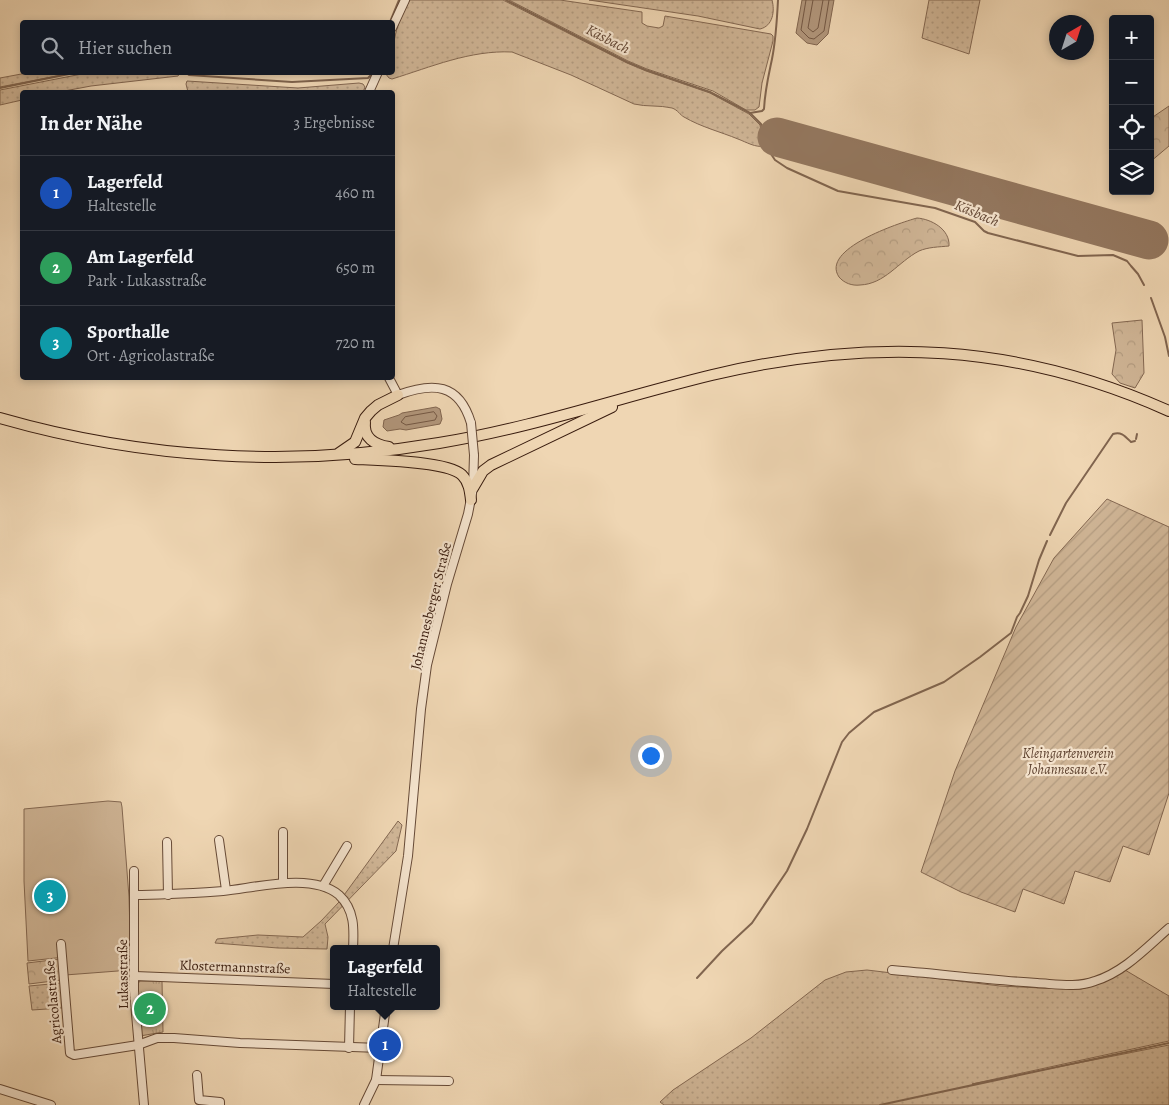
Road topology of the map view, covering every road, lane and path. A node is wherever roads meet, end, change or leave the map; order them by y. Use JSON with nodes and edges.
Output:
{"nodes":[{"id":1,"x":404,"y":0,"type":"edge"},
{"id":2,"x":395,"y":21,"type":"edge"},
{"id":3,"x":377,"y":75,"type":"edge"},
{"id":4,"x":370,"y":90,"type":"edge"},
{"id":5,"x":390,"y":380,"type":"edge"},
{"id":6,"x":646,"y":393,"type":"junction"},
{"id":7,"x":398,"y":395,"type":"junction"},
{"id":8,"x":1169,"y":411,"type":"edge"},
{"id":9,"x":0,"y":418,"type":"edge"},
{"id":10,"x":365,"y":418,"type":"junction"},
{"id":11,"x":405,"y":448,"type":"junction"},
{"id":12,"x":336,"y":455,"type":"junction"},
{"id":13,"x":314,"y":456,"type":"junction"},
{"id":14,"x":473,"y":488,"type":"junction"},
{"id":15,"x":471,"y":500,"type":"junction"},
{"id":16,"x":283,"y":832,"type":"dead end"},
{"id":17,"x":219,"y":840,"type":"dead end"},
{"id":18,"x":167,"y":842,"type":"dead end"},
{"id":19,"x":347,"y":846,"type":"dead end"},
{"id":20,"x":134,"y":871,"type":"dead end"},
{"id":21,"x":284,"y":884,"type":"junction"},
{"id":22,"x":323,"y":886,"type":"junction"},
{"id":23,"x":226,"y":890,"type":"junction"},
{"id":24,"x":134,"y":895,"type":"junction"},
{"id":25,"x":168,"y":895,"type":"junction"},
{"id":26,"x":1169,"y":928,"type":"edge"},
{"id":27,"x":61,"y":944,"type":"dead end"},
{"id":28,"x":353,"y":945,"type":"edge"},
{"id":29,"x":394,"y":945,"type":"edge"},
{"id":30,"x":892,"y":970,"type":"dead end"},
{"id":31,"x":135,"y":976,"type":"junction"},
{"id":32,"x":330,"y":984,"type":"edge"},
{"id":33,"x":350,"y":1010,"type":"edge"},
{"id":34,"x":385,"y":1010,"type":"edge"},
{"id":35,"x":138,"y":1045,"type":"junction"},
{"id":36,"x":349,"y":1048,"type":"junction"},
{"id":37,"x":380,"y":1048,"type":"junction"},
{"id":38,"x":197,"y":1075,"type":"dead end"},
{"id":39,"x":376,"y":1080,"type":"junction"},
{"id":40,"x":449,"y":1081,"type":"dead end"},
{"id":41,"x":0,"y":1089,"type":"edge"},
{"id":42,"x":51,"y":1105,"type":"edge"},
{"id":43,"x":144,"y":1105,"type":"edge"},
{"id":44,"x":220,"y":1105,"type":"edge"},
{"id":45,"x":364,"y":1105,"type":"edge"}],
"edges":[{"from":1,"to":2,"type":"street"},
{"from":3,"to":4,"type":"street"},
{"from":5,"to":7,"type":"street"},
{"from":6,"to":8,"type":"main road"},
{"from":6,"to":11,"type":"main road"},
{"from":6,"to":14,"type":"main road"},
{"from":7,"to":10,"type":"main road"},
{"from":7,"to":14,"type":"street","name":"Johannesberger Straße","bridge":true},
{"from":9,"to":13,"type":"main road"},
{"from":10,"to":11,"type":"main road"},
{"from":10,"to":12,"type":"main road"},
{"from":11,"to":12,"type":"main road"},
{"from":12,"to":13,"type":"main road"},
{"from":13,"to":15,"type":"main road"},
{"from":14,"to":15,"type":"street","name":"Johannesberger Straße"},
{"from":15,"to":29,"type":"street","name":"Johannesberger Straße"},
{"from":16,"to":21,"type":"street"},
{"from":17,"to":23,"type":"street"},
{"from":18,"to":25,"type":"street"},
{"from":19,"to":22,"type":"street"},
{"from":20,"to":24,"type":"street","name":"Lukasstraße"},
{"from":21,"to":22,"type":"street"},
{"from":21,"to":23,"type":"street"},
{"from":22,"to":28,"type":"street"},
{"from":23,"to":25,"type":"street"},
{"from":24,"to":25,"type":"street"},
{"from":24,"to":31,"type":"street","name":"Lukasstraße"},
{"from":26,"to":30,"type":"street"},
{"from":27,"to":35,"type":"street","name":"Agricolastraße"},
{"from":31,"to":32,"type":"street","name":"Klostermannstraße"},
{"from":31,"to":35,"type":"street","name":"Lukasstraße"},
{"from":33,"to":36,"type":"street"},
{"from":34,"to":37,"type":"street"},
{"from":35,"to":36,"type":"street"},
{"from":35,"to":43,"type":"street","name":"Lukasstraße"},
{"from":36,"to":37,"type":"street"},
{"from":37,"to":39,"type":"street"},
{"from":38,"to":44,"type":"street"},
{"from":39,"to":40,"type":"street"},
{"from":39,"to":45,"type":"street"},
{"from":41,"to":42,"type":"street"}]}
